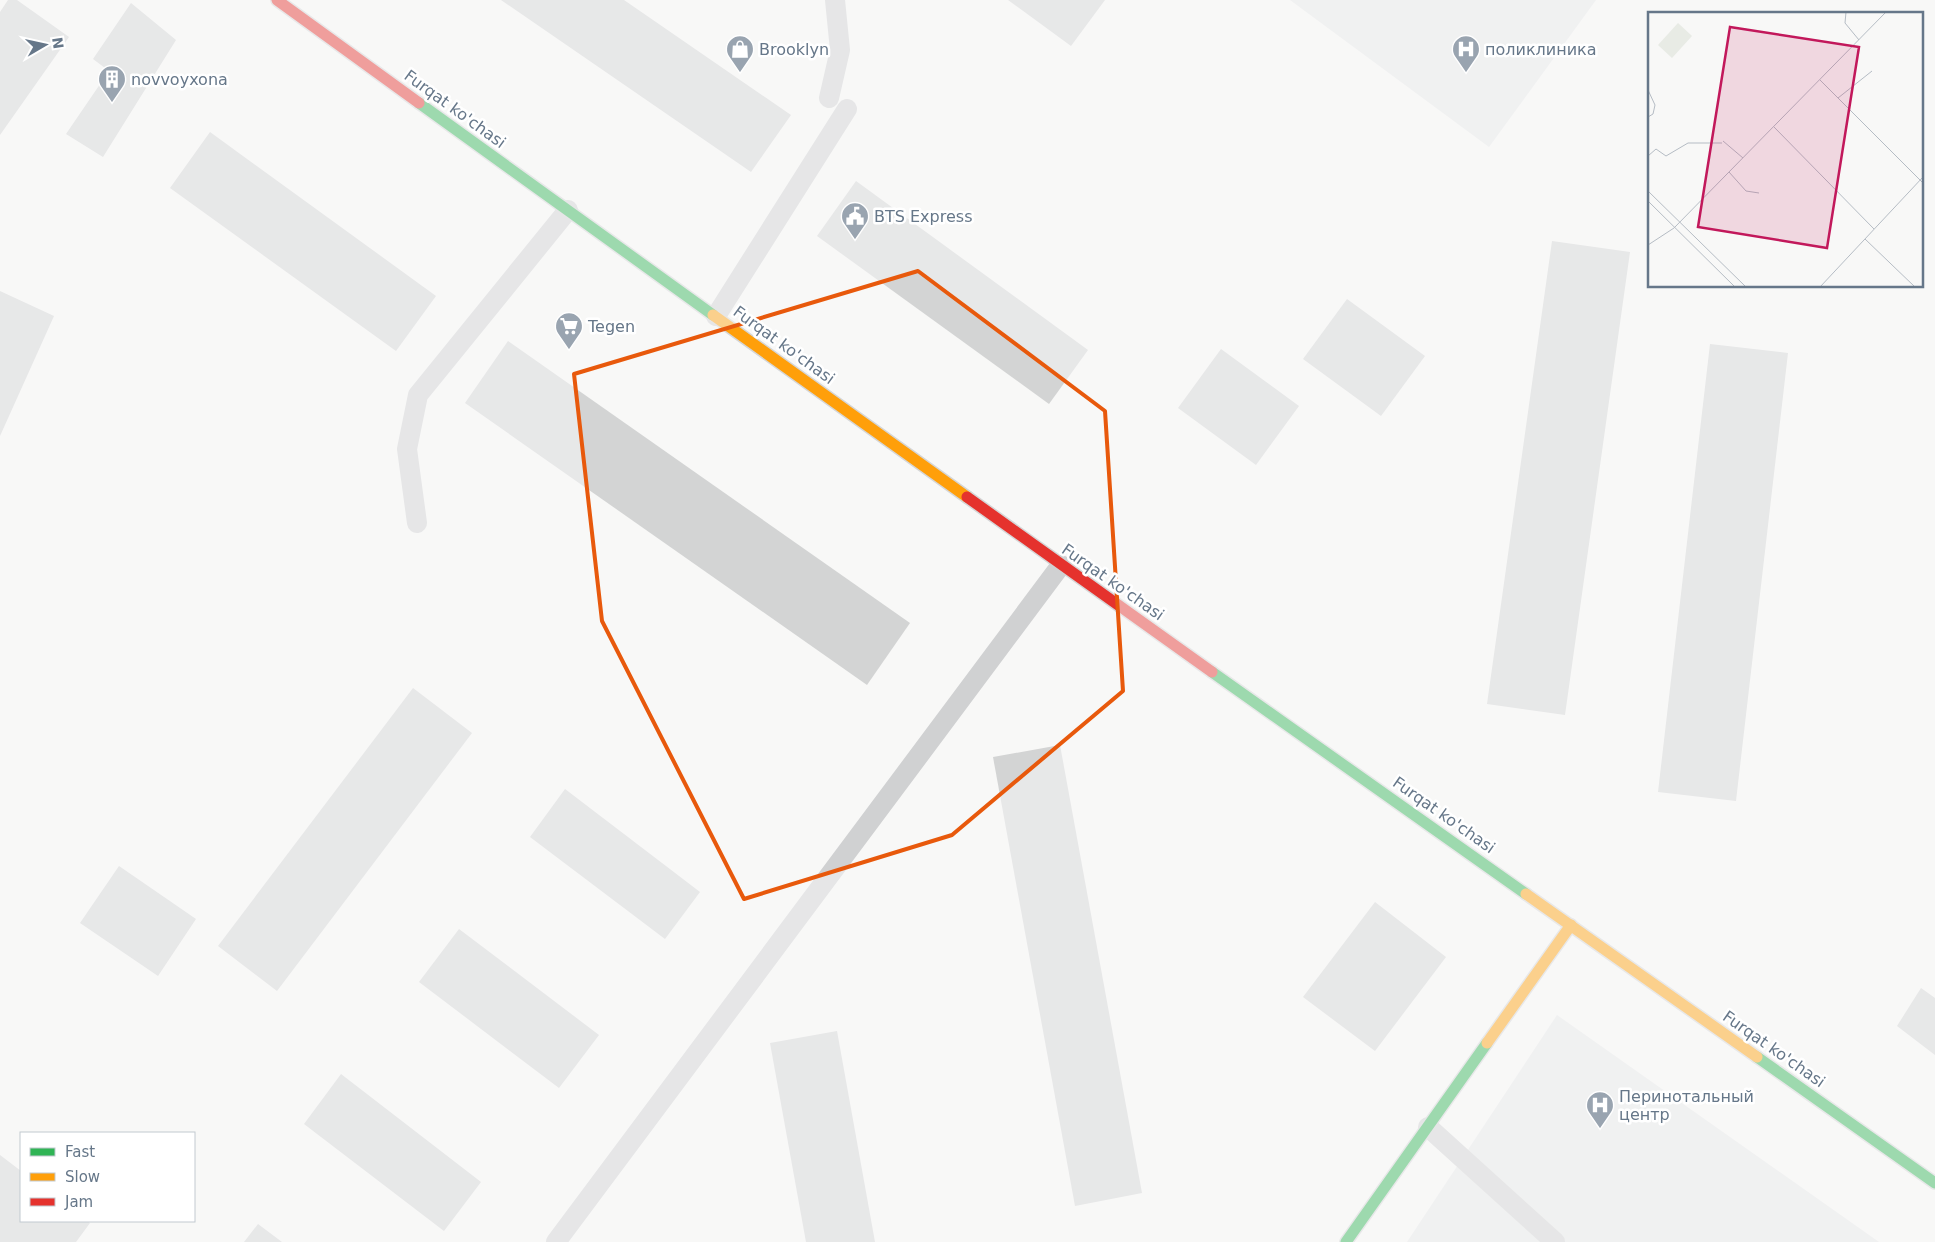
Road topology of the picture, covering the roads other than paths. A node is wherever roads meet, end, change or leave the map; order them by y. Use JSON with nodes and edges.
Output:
{"nodes":[{"id":1,"x":277,"y":0,"type":"edge"},
{"id":2,"x":835,"y":0,"type":"edge"},
{"id":3,"x":829,"y":98,"type":"dead end"},
{"id":4,"x":847,"y":109,"type":"dead end"},
{"id":5,"x":568,"y":210,"type":"junction"},
{"id":6,"x":716,"y":316,"type":"junction"},
{"id":7,"x":417,"y":523,"type":"dead end"},
{"id":8,"x":1061,"y":565,"type":"junction"},
{"id":9,"x":1571,"y":925,"type":"junction"},
{"id":10,"x":1428,"y":1127,"type":"junction"},
{"id":11,"x":1935,"y":1183,"type":"edge"},
{"id":12,"x":556,"y":1242,"type":"edge"},
{"id":13,"x":1346,"y":1242,"type":"edge"},
{"id":14,"x":1555,"y":1242,"type":"edge"}],
"edges":[{"from":1,"to":5,"type":"main road","name":"Furqat ko'chasi"},
{"from":2,"to":3,"type":"lane"},
{"from":4,"to":6,"type":"lane"},
{"from":5,"to":6,"type":"main road","name":"Furqat ko'chasi"},
{"from":5,"to":7,"type":"lane"},
{"from":6,"to":8,"type":"main road","name":"Furqat ko'chasi"},
{"from":8,"to":9,"type":"main road","name":"Furqat ko'chasi"},
{"from":8,"to":12,"type":"lane"},
{"from":9,"to":10,"type":"main road"},
{"from":9,"to":11,"type":"main road","name":"Furqat ko'chasi"},
{"from":10,"to":13,"type":"main road"},
{"from":10,"to":14,"type":"lane"}]}
